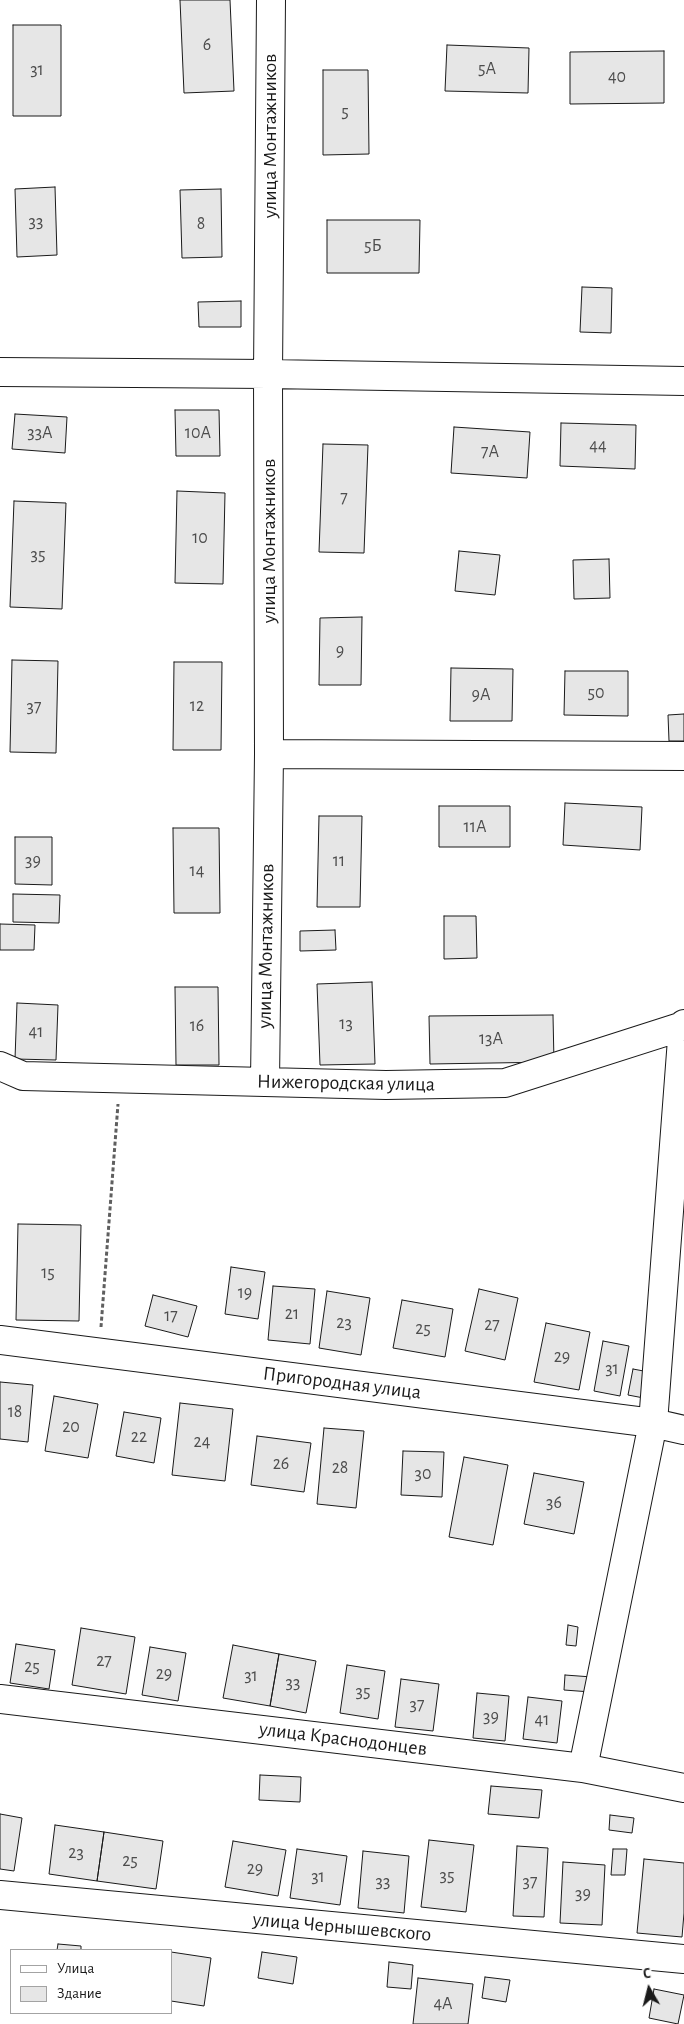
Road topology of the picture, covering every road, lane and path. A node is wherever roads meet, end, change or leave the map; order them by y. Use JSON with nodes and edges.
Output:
{"nodes":[{"id":1,"x":271,"y":0,"type":"edge"},
{"id":2,"x":0,"y":372,"type":"edge"},
{"id":3,"x":268,"y":374,"type":"junction"},
{"id":4,"x":684,"y":381,"type":"edge"},
{"id":5,"x":269,"y":754,"type":"junction"},
{"id":6,"x":684,"y":756,"type":"edge"},
{"id":7,"x":684,"y":1025,"type":"edge"},
{"id":8,"x":0,"y":1066,"type":"edge"},
{"id":9,"x":120,"y":1078,"type":"junction"},
{"id":10,"x":265,"y":1082,"type":"junction"},
{"id":11,"x":0,"y":1340,"type":"edge"},
{"id":12,"x":100,"y":1352,"type":"junction"},
{"id":13,"x":653,"y":1423,"type":"junction"},
{"id":14,"x":684,"y":1430,"type":"edge"},
{"id":15,"x":0,"y":1699,"type":"edge"},
{"id":16,"x":583,"y":1768,"type":"junction"},
{"id":17,"x":684,"y":1788,"type":"edge"},
{"id":18,"x":0,"y":1895,"type":"edge"},
{"id":19,"x":684,"y":1959,"type":"edge"}],
"edges":[{"from":1,"to":3,"type":"street","name":"улица Монтажников"},
{"from":2,"to":3,"type":"street"},
{"from":3,"to":4,"type":"street"},
{"from":3,"to":5,"type":"street","name":"улица Монтажников"},
{"from":5,"to":6,"type":"street"},
{"from":5,"to":10,"type":"street","name":"улица Монтажников"},
{"from":7,"to":10,"type":"street","name":"Нижегородская улица"},
{"from":7,"to":13,"type":"street"},
{"from":8,"to":9,"type":"street","name":"Нижегородская улица"},
{"from":9,"to":10,"type":"street","name":"Нижегородская улица"},
{"from":9,"to":12,"type":"path"},
{"from":11,"to":12,"type":"street","name":"Пригородная улица"},
{"from":12,"to":13,"type":"street","name":"Пригородная улица"},
{"from":13,"to":14,"type":"street","name":"Пригородная улица"},
{"from":13,"to":16,"type":"street"},
{"from":15,"to":16,"type":"street","name":"улица Краснодонцев"},
{"from":16,"to":17,"type":"street","name":"улица Краснодонцев"},
{"from":18,"to":19,"type":"street","name":"улица Чернышевского"}]}
